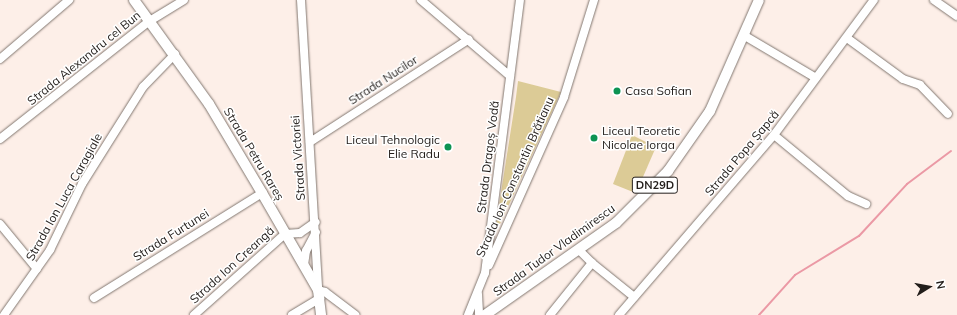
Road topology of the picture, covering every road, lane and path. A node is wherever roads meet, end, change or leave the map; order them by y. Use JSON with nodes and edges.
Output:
{"nodes":[{"id":1,"x":69,"y":0,"type":"edge"},
{"id":2,"x":134,"y":0,"type":"edge"},
{"id":3,"x":184,"y":0,"type":"edge"},
{"id":4,"x":301,"y":0,"type":"edge"},
{"id":5,"x":421,"y":0,"type":"edge"},
{"id":6,"x":520,"y":0,"type":"edge"},
{"id":7,"x":594,"y":0,"type":"edge"},
{"id":8,"x":759,"y":0,"type":"edge"},
{"id":9,"x":874,"y":0,"type":"edge"},
{"id":10,"x":934,"y":0,"type":"edge"},
{"id":11,"x":957,"y":16,"type":"edge"},
{"id":12,"x":151,"y":20,"type":"junction"},
{"id":13,"x":745,"y":36,"type":"junction"},
{"id":14,"x":847,"y":38,"type":"junction"},
{"id":15,"x":469,"y":39,"type":"junction"},
{"id":16,"x":176,"y":54,"type":"junction"},
{"id":17,"x":0,"y":59,"type":"edge"},
{"id":18,"x":510,"y":76,"type":"junction"},
{"id":19,"x":816,"y":78,"type":"junction"},
{"id":20,"x":948,"y":114,"type":"dead end"},
{"id":21,"x":774,"y":135,"type":"junction"},
{"id":22,"x":0,"y":139,"type":"edge"},
{"id":23,"x":310,"y":142,"type":"junction"},
{"id":24,"x":262,"y":193,"type":"junction"},
{"id":25,"x":866,"y":204,"type":"dead end"},
{"id":26,"x":316,"y":222,"type":"junction"},
{"id":27,"x":0,"y":224,"type":"edge"},
{"id":28,"x":316,"y":231,"type":"junction"},
{"id":29,"x":285,"y":234,"type":"junction"},
{"id":30,"x":579,"y":250,"type":"junction"},
{"id":31,"x":592,"y":262,"type":"junction"},
{"id":32,"x":304,"y":265,"type":"junction"},
{"id":33,"x":37,"y":269,"type":"junction"},
{"id":34,"x":485,"y":273,"type":"junction"},
{"id":35,"x":478,"y":291,"type":"junction"},
{"id":36,"x":319,"y":294,"type":"junction"},
{"id":37,"x":634,"y":297,"type":"junction"},
{"id":38,"x":94,"y":298,"type":"dead end"},
{"id":39,"x":4,"y":315,"type":"edge"},
{"id":40,"x":194,"y":315,"type":"edge"},
{"id":41,"x":292,"y":315,"type":"edge"},
{"id":42,"x":321,"y":315,"type":"edge"},
{"id":43,"x":355,"y":315,"type":"edge"},
{"id":44,"x":468,"y":315,"type":"edge"},
{"id":45,"x":479,"y":315,"type":"edge"},
{"id":46,"x":485,"y":315,"type":"edge"},
{"id":47,"x":550,"y":315,"type":"edge"},
{"id":48,"x":619,"y":315,"type":"edge"}],
"edges":[{"from":1,"to":17,"type":"street"},
{"from":2,"to":12,"type":"main road","name":"Strada Petru Rareș"},
{"from":3,"to":12,"type":"street","name":"Strada Alexandru cel Bun"},
{"from":4,"to":23,"type":"street","name":"Strada Victoriei"},
{"from":5,"to":15,"type":"street"},
{"from":6,"to":18,"type":"street","name":"Strada Dragoș Vodă"},
{"from":7,"to":34,"type":"street","name":"Strada Ion-Constantin Brătianu"},
{"from":8,"to":13,"type":"main road","name":"Strada Tudor Vladimirescu","number":"DN29D"},
{"from":9,"to":14,"type":"street","name":"Strada Popa Șapcă"},
{"from":10,"to":11,"type":"street"},
{"from":12,"to":16,"type":"main road","name":"Strada Petru Rareș"},
{"from":12,"to":22,"type":"street","name":"Strada Alexandru cel Bun"},
{"from":13,"to":19,"type":"street"},
{"from":13,"to":30,"type":"main road","name":"Strada Tudor Vladimirescu","number":"DN29D"},
{"from":14,"to":19,"type":"street","name":"Strada Popa Șapcă"},
{"from":14,"to":20,"type":"street"},
{"from":15,"to":18,"type":"street"},
{"from":15,"to":23,"type":"street","name":"Strada Nucilor"},
{"from":16,"to":24,"type":"main road","name":"Strada Petru Rareș"},
{"from":16,"to":33,"type":"street","name":"Strada Ion Luca Caragiale"},
{"from":18,"to":34,"type":"street","name":"Strada Dragoș Vodă"},
{"from":19,"to":21,"type":"street","name":"Strada Popa Șapcă"},
{"from":21,"to":25,"type":"street"},
{"from":21,"to":37,"type":"street","name":"Strada Popa Șapcă"},
{"from":23,"to":26,"type":"street","name":"Strada Victoriei"},
{"from":24,"to":29,"type":"main road","name":"Strada Petru Rareș"},
{"from":24,"to":38,"type":"street","name":"Strada Furtunei"},
{"from":26,"to":28,"type":"street","name":"Strada Victoriei"},
{"from":26,"to":29,"type":"street"},
{"from":27,"to":33,"type":"street"},
{"from":28,"to":32,"type":"street"},
{"from":28,"to":36,"type":"street","name":"Strada Victoriei"},
{"from":29,"to":32,"type":"main road","name":"Strada Petru Rareș"},
{"from":29,"to":40,"type":"street","name":"Strada Ion Creangă"},
{"from":30,"to":31,"type":"street"},
{"from":30,"to":46,"type":"main road","name":"Strada Tudor Vladimirescu","number":"DN29D"},
{"from":31,"to":37,"type":"street"},
{"from":31,"to":47,"type":"street"},
{"from":32,"to":36,"type":"main road","name":"Strada Petru Rareș"},
{"from":33,"to":39,"type":"street","name":"Strada Ion Luca Caragiale"},
{"from":34,"to":35,"type":"street","name":"Strada Dragoș Vodă"},
{"from":35,"to":44,"type":"street","name":"Strada Dragoș Vodă"},
{"from":35,"to":45,"type":"street"},
{"from":36,"to":41,"type":"street"},
{"from":36,"to":42,"type":"main road","name":"Strada Victoriei"},
{"from":36,"to":43,"type":"street"},
{"from":37,"to":48,"type":"street","name":"Strada Popa Șapcă"}]}
